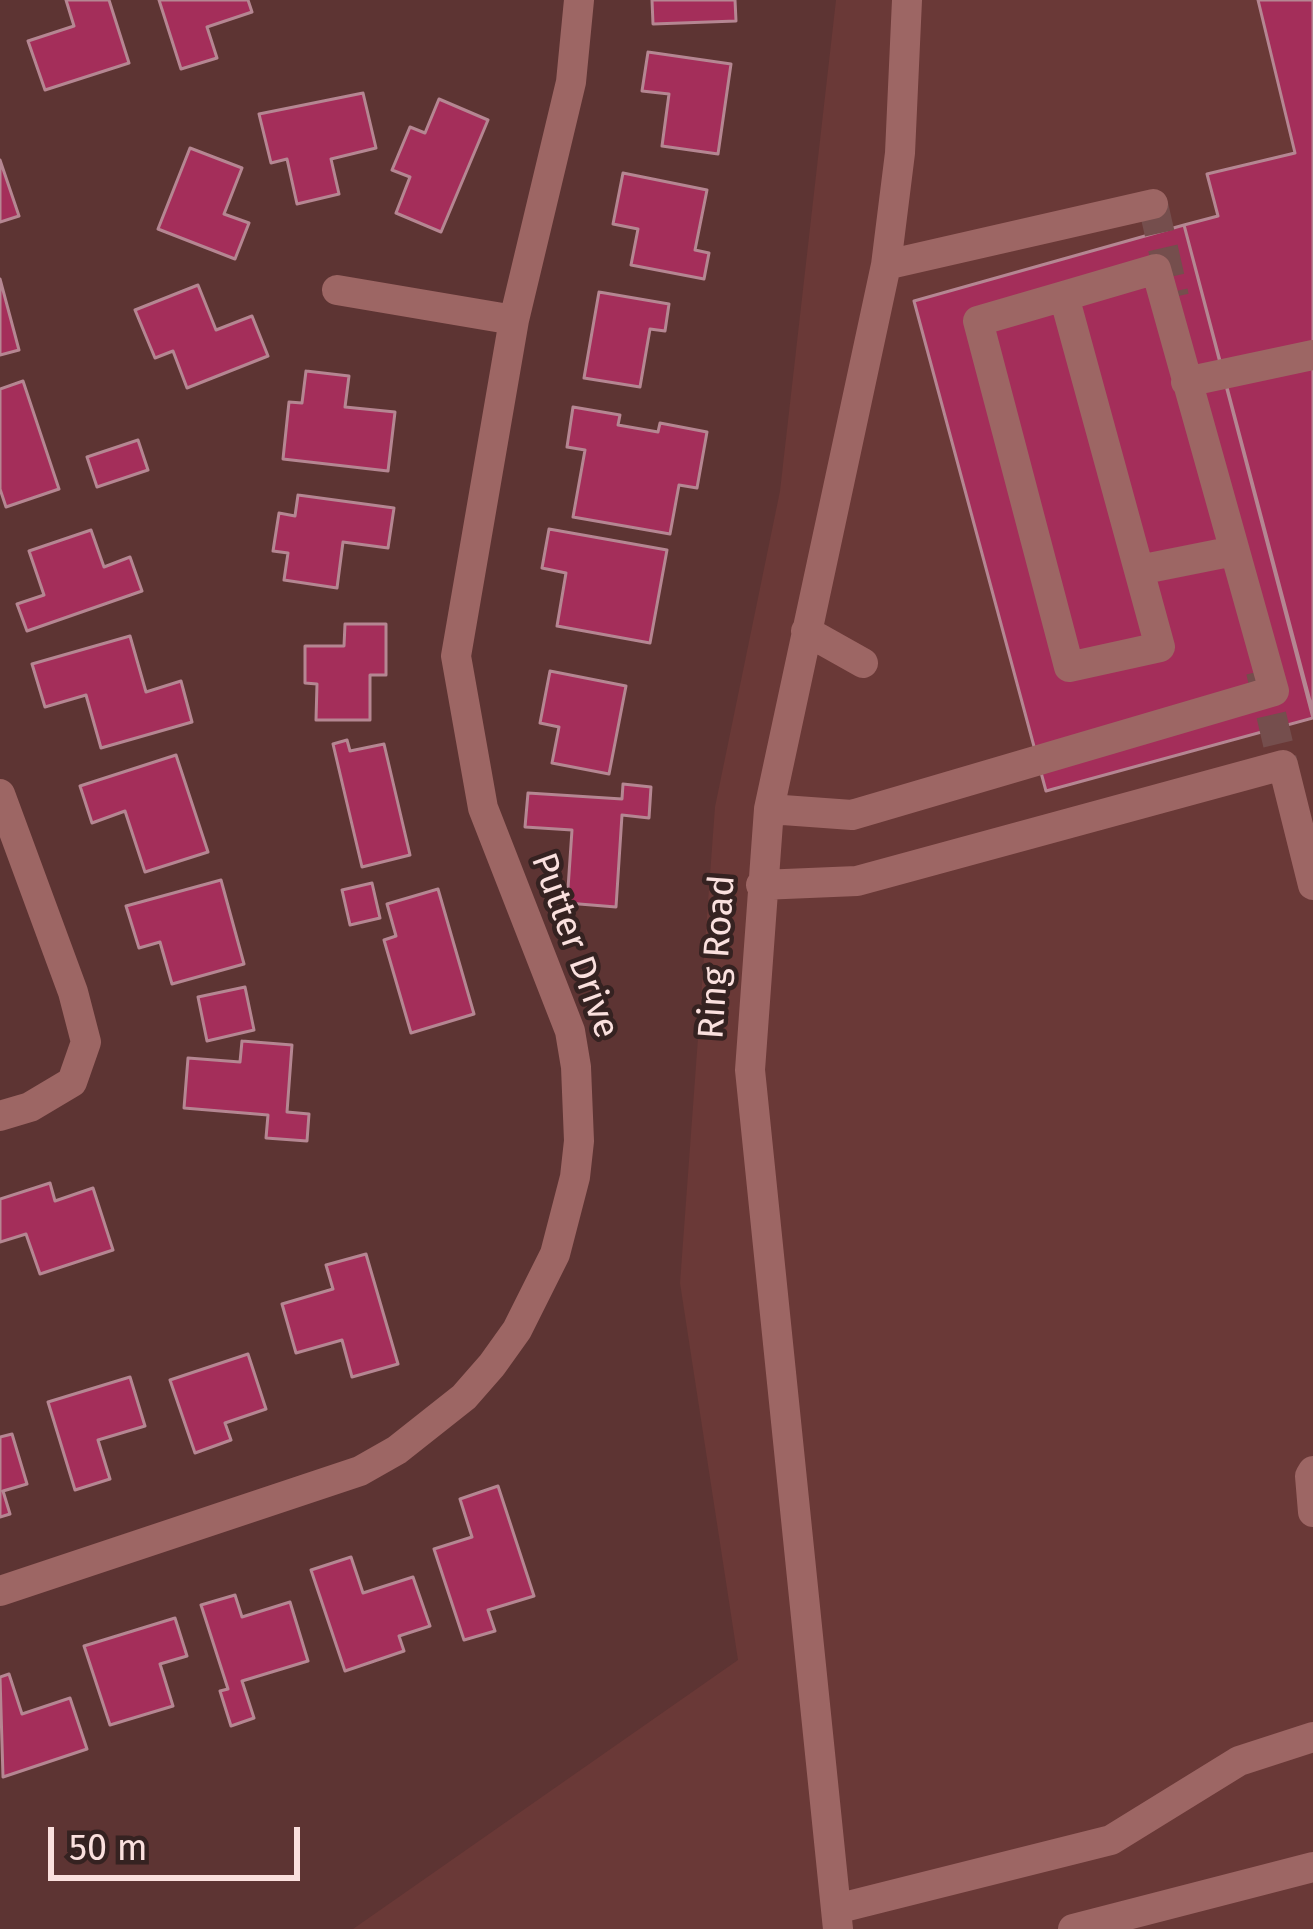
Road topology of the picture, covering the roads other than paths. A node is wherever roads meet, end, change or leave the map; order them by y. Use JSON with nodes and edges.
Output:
{"nodes":[{"id":1,"x":579,"y":0,"type":"edge"},
{"id":2,"x":908,"y":0,"type":"edge"},
{"id":3,"x":1153,"y":204,"type":"dead end"},
{"id":4,"x":886,"y":265,"type":"junction"},
{"id":5,"x":337,"y":290,"type":"dead end"},
{"id":6,"x":1064,"y":296,"type":"junction"},
{"id":7,"x":514,"y":320,"type":"junction"},
{"id":8,"x":1313,"y":355,"type":"edge"},
{"id":9,"x":1186,"y":382,"type":"junction"},
{"id":10,"x":1234,"y":551,"type":"junction"},
{"id":11,"x":1139,"y":570,"type":"junction"},
{"id":12,"x":806,"y":631,"type":"junction"},
{"id":13,"x":863,"y":663,"type":"dead end"},
{"id":14,"x":0,"y":794,"type":"edge"},
{"id":15,"x":769,"y":809,"type":"junction"},
{"id":16,"x":761,"y":885,"type":"junction"},
{"id":17,"x":1313,"y":885,"type":"edge"},
{"id":18,"x":0,"y":1116,"type":"edge"},
{"id":19,"x":1313,"y":1472,"type":"edge"},
{"id":20,"x":1313,"y":1511,"type":"edge"},
{"id":21,"x":0,"y":1591,"type":"edge"},
{"id":22,"x":1313,"y":1737,"type":"edge"},
{"id":23,"x":1313,"y":1867,"type":"edge"},
{"id":24,"x":837,"y":1919,"type":"edge"},
{"id":25,"x":1073,"y":1929,"type":"edge"}],
"edges":[{"from":1,"to":7,"type":"street","name":"Putter Drive"},
{"from":2,"to":4,"type":"street","name":"Ring Road"},
{"from":3,"to":4,"type":"street"},
{"from":4,"to":12,"type":"street","name":"Ring Road"},
{"from":5,"to":7,"type":"street"},
{"from":6,"to":9,"type":"street"},
{"from":6,"to":11,"type":"street"},
{"from":6,"to":11,"type":"street"},
{"from":7,"to":21,"type":"street","name":"Putter Drive"},
{"from":8,"to":9,"type":"street"},
{"from":9,"to":10,"type":"street"},
{"from":10,"to":11,"type":"street"},
{"from":10,"to":15,"type":"street"},
{"from":12,"to":13,"type":"street"},
{"from":12,"to":15,"type":"street","name":"Ring Road"},
{"from":14,"to":18,"type":"street"},
{"from":15,"to":16,"type":"street","name":"Ring Road"},
{"from":16,"to":17,"type":"street"},
{"from":16,"to":24,"type":"street","name":"Ring Road"},
{"from":19,"to":20,"type":"street"},
{"from":22,"to":24,"type":"street"},
{"from":23,"to":25,"type":"street"}]}
